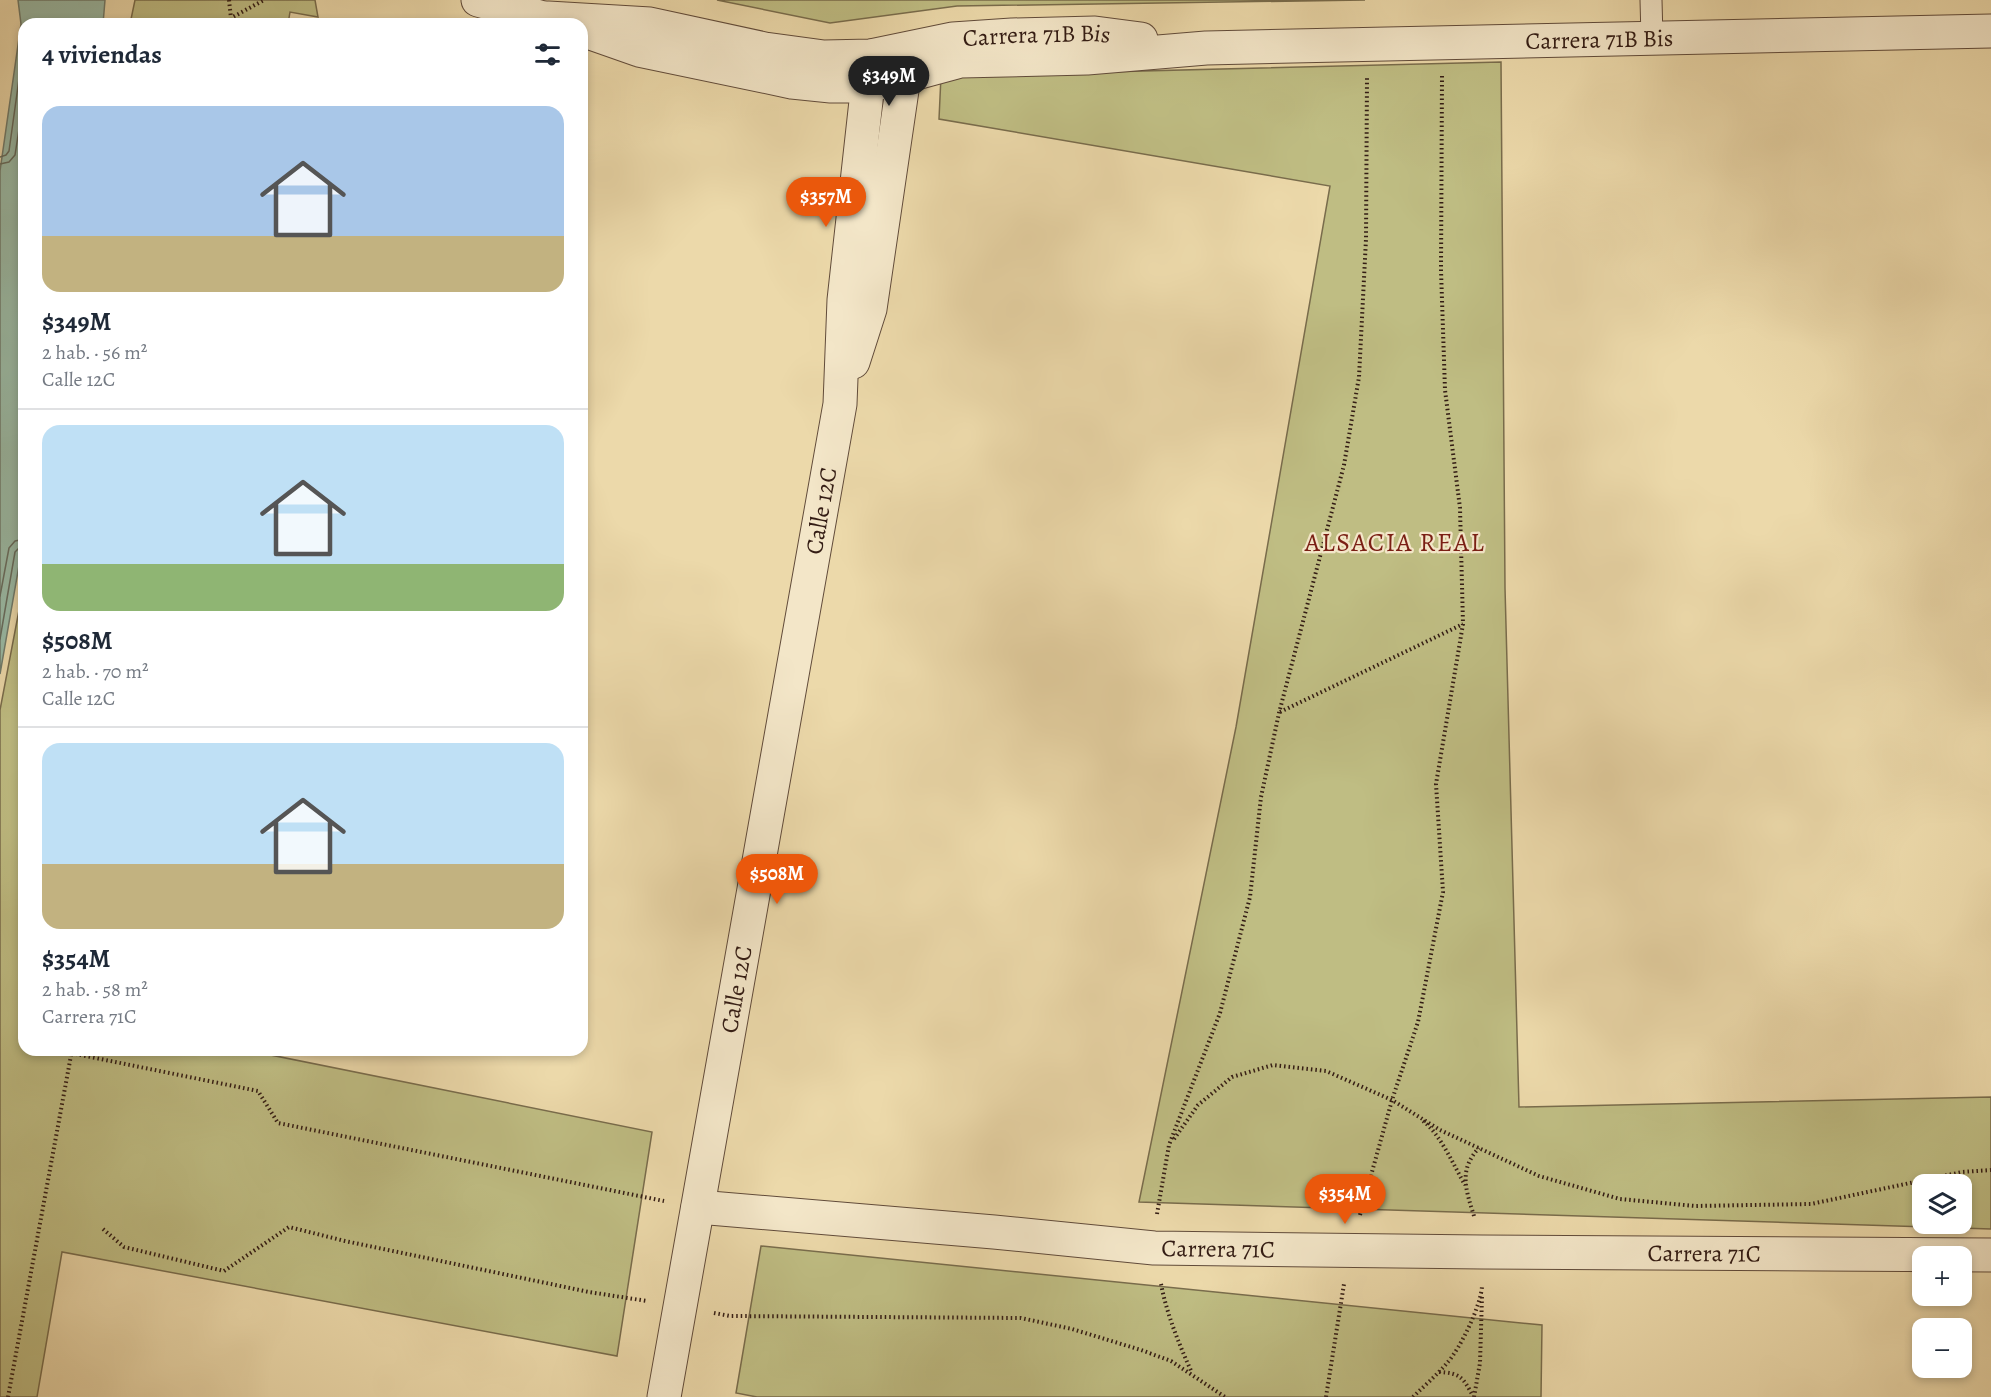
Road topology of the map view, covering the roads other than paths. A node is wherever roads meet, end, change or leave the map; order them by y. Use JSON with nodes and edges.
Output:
{"nodes":[{"id":1,"x":478,"y":0,"type":"edge"},
{"id":2,"x":1652,"y":0,"type":"edge"},
{"id":3,"x":546,"y":18,"type":"edge"},
{"id":4,"x":588,"y":22,"type":"edge"},
{"id":5,"x":1991,"y":31,"type":"edge"},
{"id":6,"x":588,"y":32,"type":"edge"},
{"id":7,"x":1652,"y":38,"type":"junction"},
{"id":8,"x":906,"y":62,"type":"junction"},
{"id":9,"x":870,"y":71,"type":"junction"},
{"id":10,"x":840,"y":404,"type":"junction"},
{"id":11,"x":698,"y":1207,"type":"junction"},
{"id":12,"x":1991,"y":1255,"type":"edge"},
{"id":13,"x":664,"y":1397,"type":"edge"}],
"edges":[{"from":1,"to":3,"type":"street","name":"Carrera 71B Bis"},
{"from":2,"to":7,"type":"lane"},
{"from":4,"to":9,"type":"street","name":"Carrera 71B Bis"},
{"from":5,"to":7,"type":"street","name":"Carrera 71B Bis"},
{"from":6,"to":9,"type":"street","name":"Carrera 71B Bis"},
{"from":7,"to":8,"type":"street","name":"Carrera 71B Bis"},
{"from":8,"to":9,"type":"street","name":"Carrera 71B Bis"},
{"from":8,"to":10,"type":"street","name":"Calle 12C"},
{"from":9,"to":10,"type":"street","name":"Calle 12C"},
{"from":10,"to":11,"type":"street","name":"Calle 12C"},
{"from":11,"to":12,"type":"street","name":"Carrera 71C"},
{"from":11,"to":13,"type":"street","name":"Calle 12C"}]}
